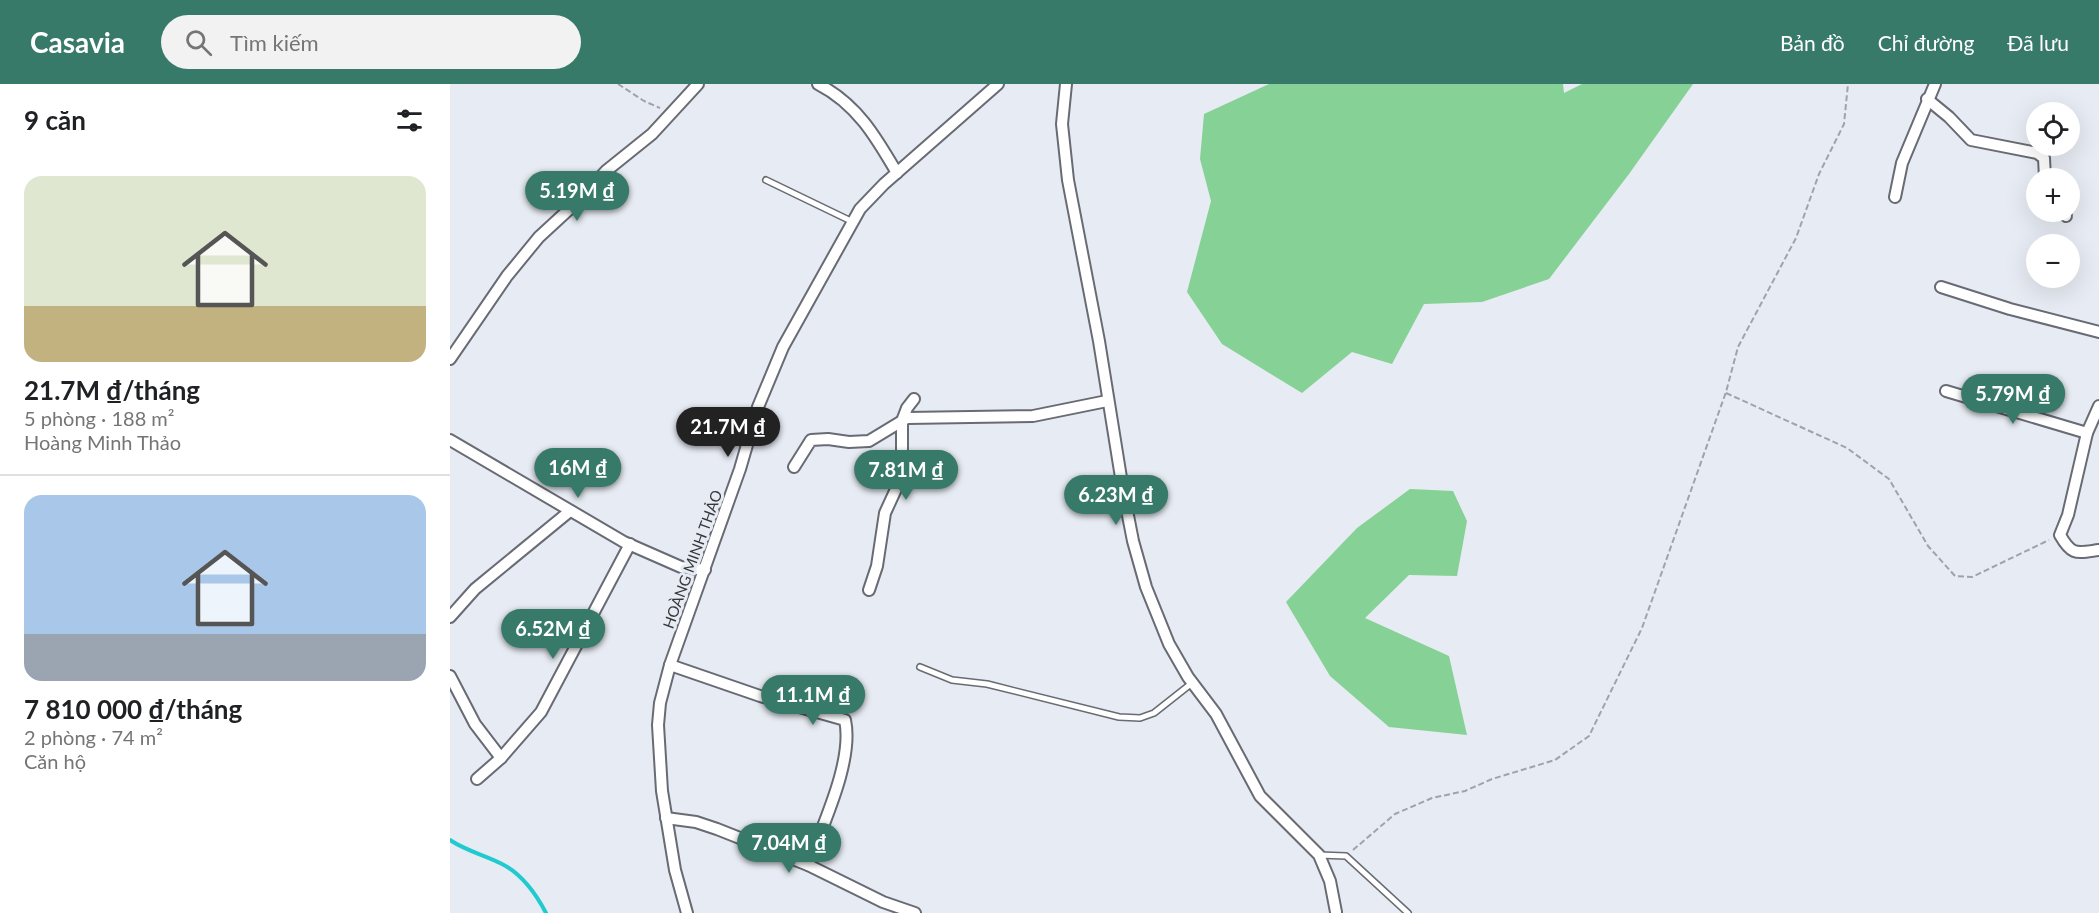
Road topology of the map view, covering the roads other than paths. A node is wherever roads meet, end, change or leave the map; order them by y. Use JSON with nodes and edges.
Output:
{"nodes":[{"id":1,"x":698,"y":84,"type":"edge"},
{"id":2,"x":818,"y":84,"type":"edge"},
{"id":3,"x":998,"y":84,"type":"edge"},
{"id":4,"x":1066,"y":84,"type":"edge"},
{"id":5,"x":1935,"y":84,"type":"edge"},
{"id":6,"x":1928,"y":99,"type":"junction"},
{"id":7,"x":2044,"y":168,"type":"edge"},
{"id":8,"x":897,"y":173,"type":"junction"},
{"id":9,"x":766,"y":180,"type":"dead end"},
{"id":10,"x":1895,"y":197,"type":"dead end"},
{"id":11,"x":853,"y":222,"type":"junction"},
{"id":12,"x":1941,"y":287,"type":"dead end"},
{"id":13,"x":2099,"y":332,"type":"edge"},
{"id":14,"x":450,"y":359,"type":"edge"},
{"id":15,"x":1946,"y":391,"type":"dead end"},
{"id":16,"x":914,"y":399,"type":"dead end"},
{"id":17,"x":1107,"y":401,"type":"junction"},
{"id":18,"x":2098,"y":410,"type":"edge"},
{"id":19,"x":902,"y":421,"type":"junction"},
{"id":20,"x":2087,"y":433,"type":"junction"},
{"id":21,"x":451,"y":442,"type":"edge"},
{"id":22,"x":795,"y":467,"type":"dead end"},
{"id":23,"x":570,"y":511,"type":"junction"},
{"id":24,"x":630,"y":544,"type":"junction"},
{"id":25,"x":2099,"y":550,"type":"edge"},
{"id":26,"x":705,"y":570,"type":"junction"},
{"id":27,"x":869,"y":590,"type":"dead end"},
{"id":28,"x":450,"y":617,"type":"edge"},
{"id":29,"x":670,"y":665,"type":"junction"},
{"id":30,"x":920,"y":667,"type":"dead end"},
{"id":31,"x":450,"y":676,"type":"edge"},
{"id":32,"x":1192,"y":683,"type":"junction"},
{"id":33,"x":501,"y":758,"type":"junction"},
{"id":34,"x":477,"y":779,"type":"dead end"},
{"id":35,"x":666,"y":818,"type":"junction"},
{"id":36,"x":1319,"y":855,"type":"junction"},
{"id":37,"x":808,"y":865,"type":"junction"},
{"id":38,"x":883,"y":902,"type":"junction"},
{"id":39,"x":687,"y":913,"type":"edge"},
{"id":40,"x":879,"y":913,"type":"edge"},
{"id":41,"x":915,"y":913,"type":"edge"},
{"id":42,"x":1336,"y":913,"type":"edge"},
{"id":43,"x":1408,"y":913,"type":"edge"}],
"edges":[{"from":1,"to":14,"type":"street"},
{"from":2,"to":8,"type":"street"},
{"from":3,"to":8,"type":"street","name":"HOÀNG MINH THẢO"},
{"from":4,"to":17,"type":"street"},
{"from":5,"to":6,"type":"street"},
{"from":6,"to":7,"type":"street"},
{"from":6,"to":10,"type":"street"},
{"from":8,"to":11,"type":"street","name":"HOÀNG MINH THẢO"},
{"from":9,"to":11,"type":"lane"},
{"from":11,"to":26,"type":"street","name":"HOÀNG MINH THẢO"},
{"from":12,"to":13,"type":"street"},
{"from":15,"to":20,"type":"street"},
{"from":16,"to":19,"type":"street"},
{"from":17,"to":19,"type":"street"},
{"from":17,"to":32,"type":"street"},
{"from":18,"to":20,"type":"street"},
{"from":19,"to":22,"type":"street"},
{"from":19,"to":27,"type":"street"},
{"from":20,"to":25,"type":"street"},
{"from":21,"to":23,"type":"street"},
{"from":23,"to":24,"type":"street"},
{"from":23,"to":28,"type":"street"},
{"from":24,"to":26,"type":"street"},
{"from":24,"to":33,"type":"street"},
{"from":26,"to":29,"type":"street","name":"HOÀNG MINH THẢO"},
{"from":29,"to":35,"type":"street","name":"HOÀNG MINH THẢO"},
{"from":29,"to":37,"type":"street"},
{"from":30,"to":32,"type":"lane"},
{"from":31,"to":33,"type":"street"},
{"from":32,"to":36,"type":"street"},
{"from":33,"to":34,"type":"street"},
{"from":35,"to":37,"type":"street"},
{"from":35,"to":39,"type":"street","name":"HOÀNG MINH THẢO"},
{"from":36,"to":42,"type":"street"},
{"from":36,"to":43,"type":"lane"},
{"from":37,"to":38,"type":"street"},
{"from":38,"to":40,"type":"street"},
{"from":38,"to":41,"type":"street"}]}
